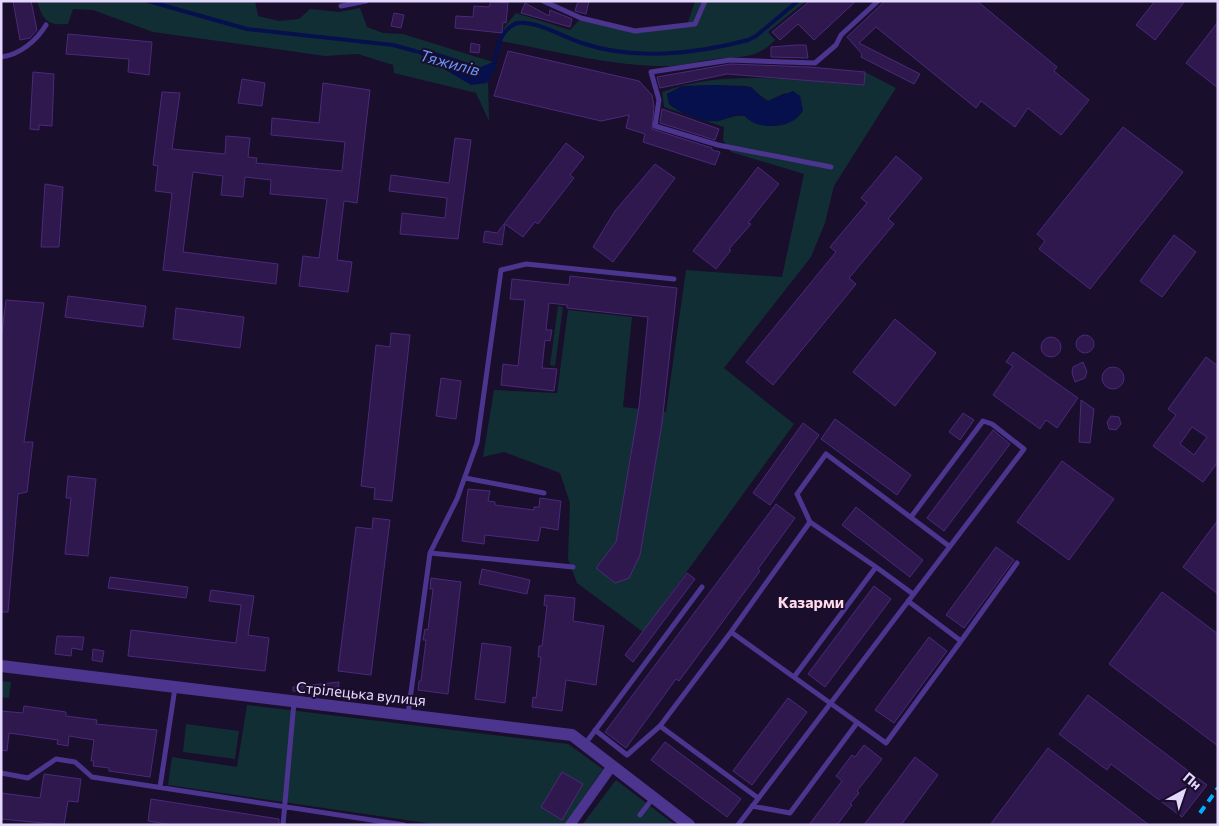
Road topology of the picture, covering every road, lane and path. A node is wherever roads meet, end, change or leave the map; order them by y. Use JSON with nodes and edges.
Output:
{"nodes":[{"id":1,"x":366,"y":1,"type":"edge"},
{"id":2,"x":543,"y":1,"type":"edge"},
{"id":3,"x":705,"y":1,"type":"edge"},
{"id":4,"x":878,"y":1,"type":"edge"},
{"id":5,"x":341,"y":6,"type":"dead end"},
{"id":6,"x":46,"y":25,"type":"dead end"},
{"id":7,"x":1,"y":58,"type":"edge"},
{"id":8,"x":831,"y":167,"type":"dead end"},
{"id":9,"x":674,"y":279,"type":"dead end"},
{"id":10,"x":464,"y":478,"type":"junction"},
{"id":11,"x":544,"y":493,"type":"dead end"},
{"id":12,"x":911,"y":517,"type":"junction"},
{"id":13,"x":810,"y":522,"type":"junction"},
{"id":14,"x":949,"y":546,"type":"junction"},
{"id":15,"x":430,"y":553,"type":"junction"},
{"id":16,"x":1017,"y":563,"type":"dead end"},
{"id":17,"x":573,"y":567,"type":"dead end"},
{"id":18,"x":876,"y":567,"type":"junction"},
{"id":19,"x":702,"y":587,"type":"dead end"},
{"id":20,"x":913,"y":594,"type":"junction"},
{"id":21,"x":908,"y":601,"type":"junction"},
{"id":22,"x":731,"y":632,"type":"junction"},
{"id":23,"x":961,"y":641,"type":"junction"},
{"id":24,"x":1,"y":666,"type":"edge"},
{"id":25,"x":794,"y":677,"type":"junction"},
{"id":26,"x":175,"y":688,"type":"junction"},
{"id":27,"x":294,"y":702,"type":"junction"},
{"id":28,"x":830,"y":703,"type":"junction"},
{"id":29,"x":408,"y":715,"type":"junction"},
{"id":30,"x":857,"y":723,"type":"junction"},
{"id":31,"x":660,"y":726,"type":"junction"},
{"id":32,"x":595,"y":730,"type":"junction"},
{"id":33,"x":585,"y":745,"type":"junction"},
{"id":34,"x":612,"y":766,"type":"junction"},
{"id":35,"x":1,"y":773,"type":"edge"},
{"id":36,"x":160,"y":787,"type":"junction"},
{"id":37,"x":654,"y":798,"type":"junction"},
{"id":38,"x":758,"y":798,"type":"junction"},
{"id":39,"x":752,"y":806,"type":"junction"},
{"id":40,"x":284,"y":807,"type":"junction"},
{"id":41,"x":640,"y":816,"type":"dead end"},
{"id":42,"x":283,"y":825,"type":"edge"},
{"id":43,"x":404,"y":825,"type":"edge"},
{"id":44,"x":570,"y":825,"type":"edge"},
{"id":45,"x":689,"y":825,"type":"edge"},
{"id":46,"x":738,"y":825,"type":"edge"}],
"edges":[{"from":1,"to":5,"type":"lane"},
{"from":2,"to":3,"type":"lane"},
{"from":4,"to":8,"type":"lane"},
{"from":6,"to":7,"type":"lane"},
{"from":9,"to":10,"type":"lane"},
{"from":10,"to":11,"type":"lane"},
{"from":10,"to":15,"type":"lane"},
{"from":12,"to":13,"type":"lane"},
{"from":12,"to":14,"type":"lane"},
{"from":12,"to":14,"type":"lane"},
{"from":13,"to":18,"type":"lane"},
{"from":13,"to":22,"type":"lane"},
{"from":14,"to":20,"type":"lane"},
{"from":15,"to":17,"type":"lane"},
{"from":15,"to":29,"type":"lane"},
{"from":16,"to":23,"type":"lane"},
{"from":18,"to":20,"type":"lane"},
{"from":18,"to":25,"type":"lane"},
{"from":19,"to":32,"type":"lane"},
{"from":20,"to":21,"type":"lane"},
{"from":21,"to":23,"type":"lane"},
{"from":21,"to":28,"type":"lane"},
{"from":22,"to":25,"type":"lane"},
{"from":22,"to":31,"type":"lane"},
{"from":23,"to":30,"type":"lane"},
{"from":24,"to":26,"type":"street","name":"Стрілецька вулиця"},
{"from":25,"to":28,"type":"lane"},
{"from":26,"to":27,"type":"street","name":"Стрілецька вулиця"},
{"from":26,"to":36,"type":"lane"},
{"from":27,"to":29,"type":"street","name":"Стрілецька вулиця"},
{"from":27,"to":40,"type":"lane"},
{"from":28,"to":30,"type":"lane"},
{"from":28,"to":38,"type":"lane"},
{"from":29,"to":33,"type":"street","name":"Стрілецька вулиця"},
{"from":30,"to":39,"type":"lane"},
{"from":31,"to":32,"type":"lane"},
{"from":31,"to":38,"type":"lane"},
{"from":32,"to":33,"type":"lane"},
{"from":33,"to":34,"type":"street","name":"Стрілецька вулиця"},
{"from":34,"to":37,"type":"street","name":"Стрілецька вулиця"},
{"from":34,"to":44,"type":"street"},
{"from":35,"to":36,"type":"lane"},
{"from":36,"to":40,"type":"lane"},
{"from":37,"to":41,"type":"lane"},
{"from":37,"to":45,"type":"street","name":"Стрілецька вулиця"},
{"from":38,"to":39,"type":"lane"},
{"from":39,"to":46,"type":"lane"},
{"from":40,"to":42,"type":"lane"},
{"from":40,"to":43,"type":"lane"}]}
